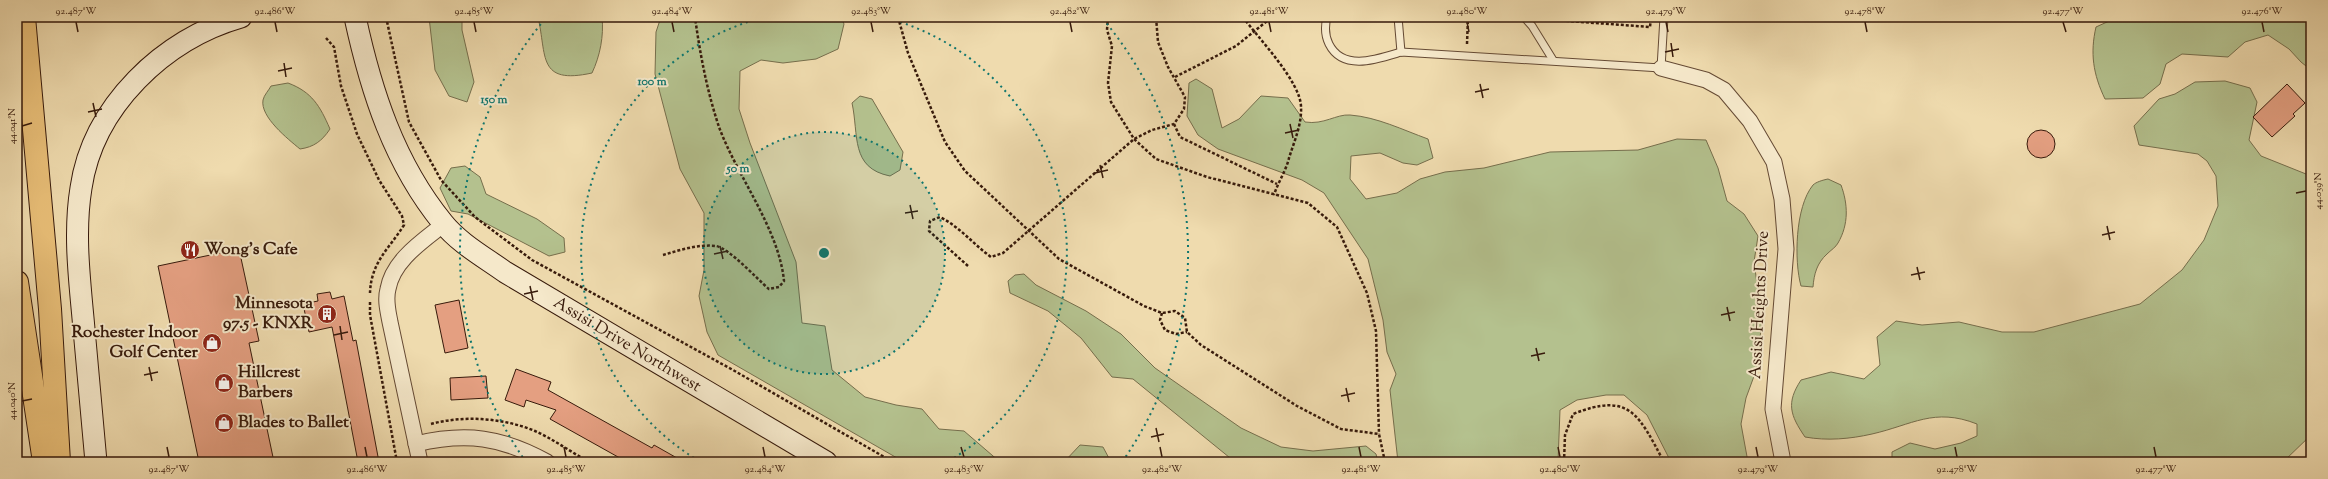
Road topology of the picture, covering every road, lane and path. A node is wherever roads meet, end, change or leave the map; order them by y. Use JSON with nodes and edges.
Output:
{"nodes":[{"id":1,"x":24,"y":17,"type":"edge"},
{"id":2,"x":241,"y":17,"type":"edge"},
{"id":3,"x":355,"y":17,"type":"edge"},
{"id":4,"x":386,"y":17,"type":"edge"},
{"id":5,"x":694,"y":17,"type":"edge"},
{"id":6,"x":898,"y":17,"type":"edge"},
{"id":7,"x":1108,"y":17,"type":"edge"},
{"id":8,"x":1156,"y":17,"type":"edge"},
{"id":9,"x":1243,"y":17,"type":"edge"},
{"id":10,"x":1272,"y":17,"type":"edge"},
{"id":11,"x":1327,"y":17,"type":"edge"},
{"id":12,"x":1398,"y":17,"type":"edge"},
{"id":13,"x":1468,"y":17,"type":"edge"},
{"id":14,"x":1524,"y":17,"type":"edge"},
{"id":15,"x":1537,"y":17,"type":"edge"},
{"id":16,"x":1651,"y":17,"type":"edge"},
{"id":17,"x":1664,"y":17,"type":"edge"},
{"id":18,"x":1254,"y":33,"type":"junction"},
{"id":19,"x":326,"y":38,"type":"dead end"},
{"id":20,"x":1401,"y":52,"type":"junction"},
{"id":21,"x":1467,"y":56,"type":"junction"},
{"id":22,"x":1552,"y":60,"type":"junction"},
{"id":23,"x":1661,"y":68,"type":"junction"},
{"id":24,"x":1175,"y":77,"type":"junction"},
{"id":25,"x":1174,"y":124,"type":"junction"},
{"id":26,"x":1134,"y":139,"type":"junction"},
{"id":27,"x":1277,"y":184,"type":"junction"},
{"id":28,"x":1274,"y":195,"type":"junction"},
{"id":29,"x":444,"y":224,"type":"junction"},
{"id":30,"x":1028,"y":231,"type":"junction"},
{"id":31,"x":663,"y":255,"type":"dead end"},
{"id":32,"x":968,"y":266,"type":"dead end"},
{"id":33,"x":17,"y":282,"type":"edge"},
{"id":34,"x":1162,"y":313,"type":"junction"},
{"id":35,"x":1187,"y":332,"type":"junction"},
{"id":36,"x":1379,"y":434,"type":"junction"},
{"id":37,"x":416,"y":444,"type":"junction"},
{"id":38,"x":44,"y":462,"type":"edge"},
{"id":39,"x":59,"y":462,"type":"edge"},
{"id":40,"x":96,"y":462,"type":"edge"},
{"id":41,"x":397,"y":462,"type":"edge"},
{"id":42,"x":420,"y":462,"type":"edge"},
{"id":43,"x":547,"y":462,"type":"edge"},
{"id":44,"x":826,"y":462,"type":"edge"},
{"id":45,"x":892,"y":462,"type":"edge"},
{"id":46,"x":1385,"y":462,"type":"edge"},
{"id":47,"x":1564,"y":462,"type":"edge"},
{"id":48,"x":1664,"y":462,"type":"edge"},
{"id":49,"x":1783,"y":462,"type":"edge"}],
"edges":[{"from":1,"to":39,"type":"highway"},
{"from":2,"to":40,"type":"main road"},
{"from":3,"to":29,"type":"main road","name":"Assisi Drive Northwest"},
{"from":4,"to":45,"type":"path"},
{"from":5,"to":31,"type":"path"},
{"from":6,"to":30,"type":"path"},
{"from":7,"to":26,"type":"path"},
{"from":8,"to":24,"type":"path"},
{"from":9,"to":18,"type":"path"},
{"from":10,"to":18,"type":"path"},
{"from":11,"to":20,"type":"lane"},
{"from":12,"to":20,"type":"lane"},
{"from":13,"to":21,"type":"path"},
{"from":14,"to":22,"type":"lane"},
{"from":15,"to":16,"type":"path"},
{"from":17,"to":23,"type":"lane"},
{"from":18,"to":24,"type":"path"},
{"from":18,"to":27,"type":"path"},
{"from":19,"to":41,"type":"path"},
{"from":20,"to":21,"type":"lane"},
{"from":21,"to":22,"type":"lane"},
{"from":22,"to":23,"type":"lane"},
{"from":23,"to":49,"type":"street","name":"Assisi Heights Drive"},
{"from":24,"to":25,"type":"path"},
{"from":25,"to":26,"type":"path"},
{"from":25,"to":27,"type":"path"},
{"from":26,"to":28,"type":"path"},
{"from":26,"to":30,"type":"path"},
{"from":27,"to":28,"type":"path"},
{"from":28,"to":36,"type":"path"},
{"from":29,"to":37,"type":"street"},
{"from":29,"to":44,"type":"main road","name":"Assisi Drive Northwest"},
{"from":30,"to":32,"type":"path"},
{"from":30,"to":34,"type":"path"},
{"from":33,"to":38,"type":"highway"},
{"from":34,"to":35,"type":"path"},
{"from":34,"to":35,"type":"path"},
{"from":35,"to":36,"type":"path"},
{"from":36,"to":46,"type":"path"},
{"from":37,"to":42,"type":"street"},
{"from":37,"to":43,"type":"street"},
{"from":47,"to":48,"type":"path"}]}
